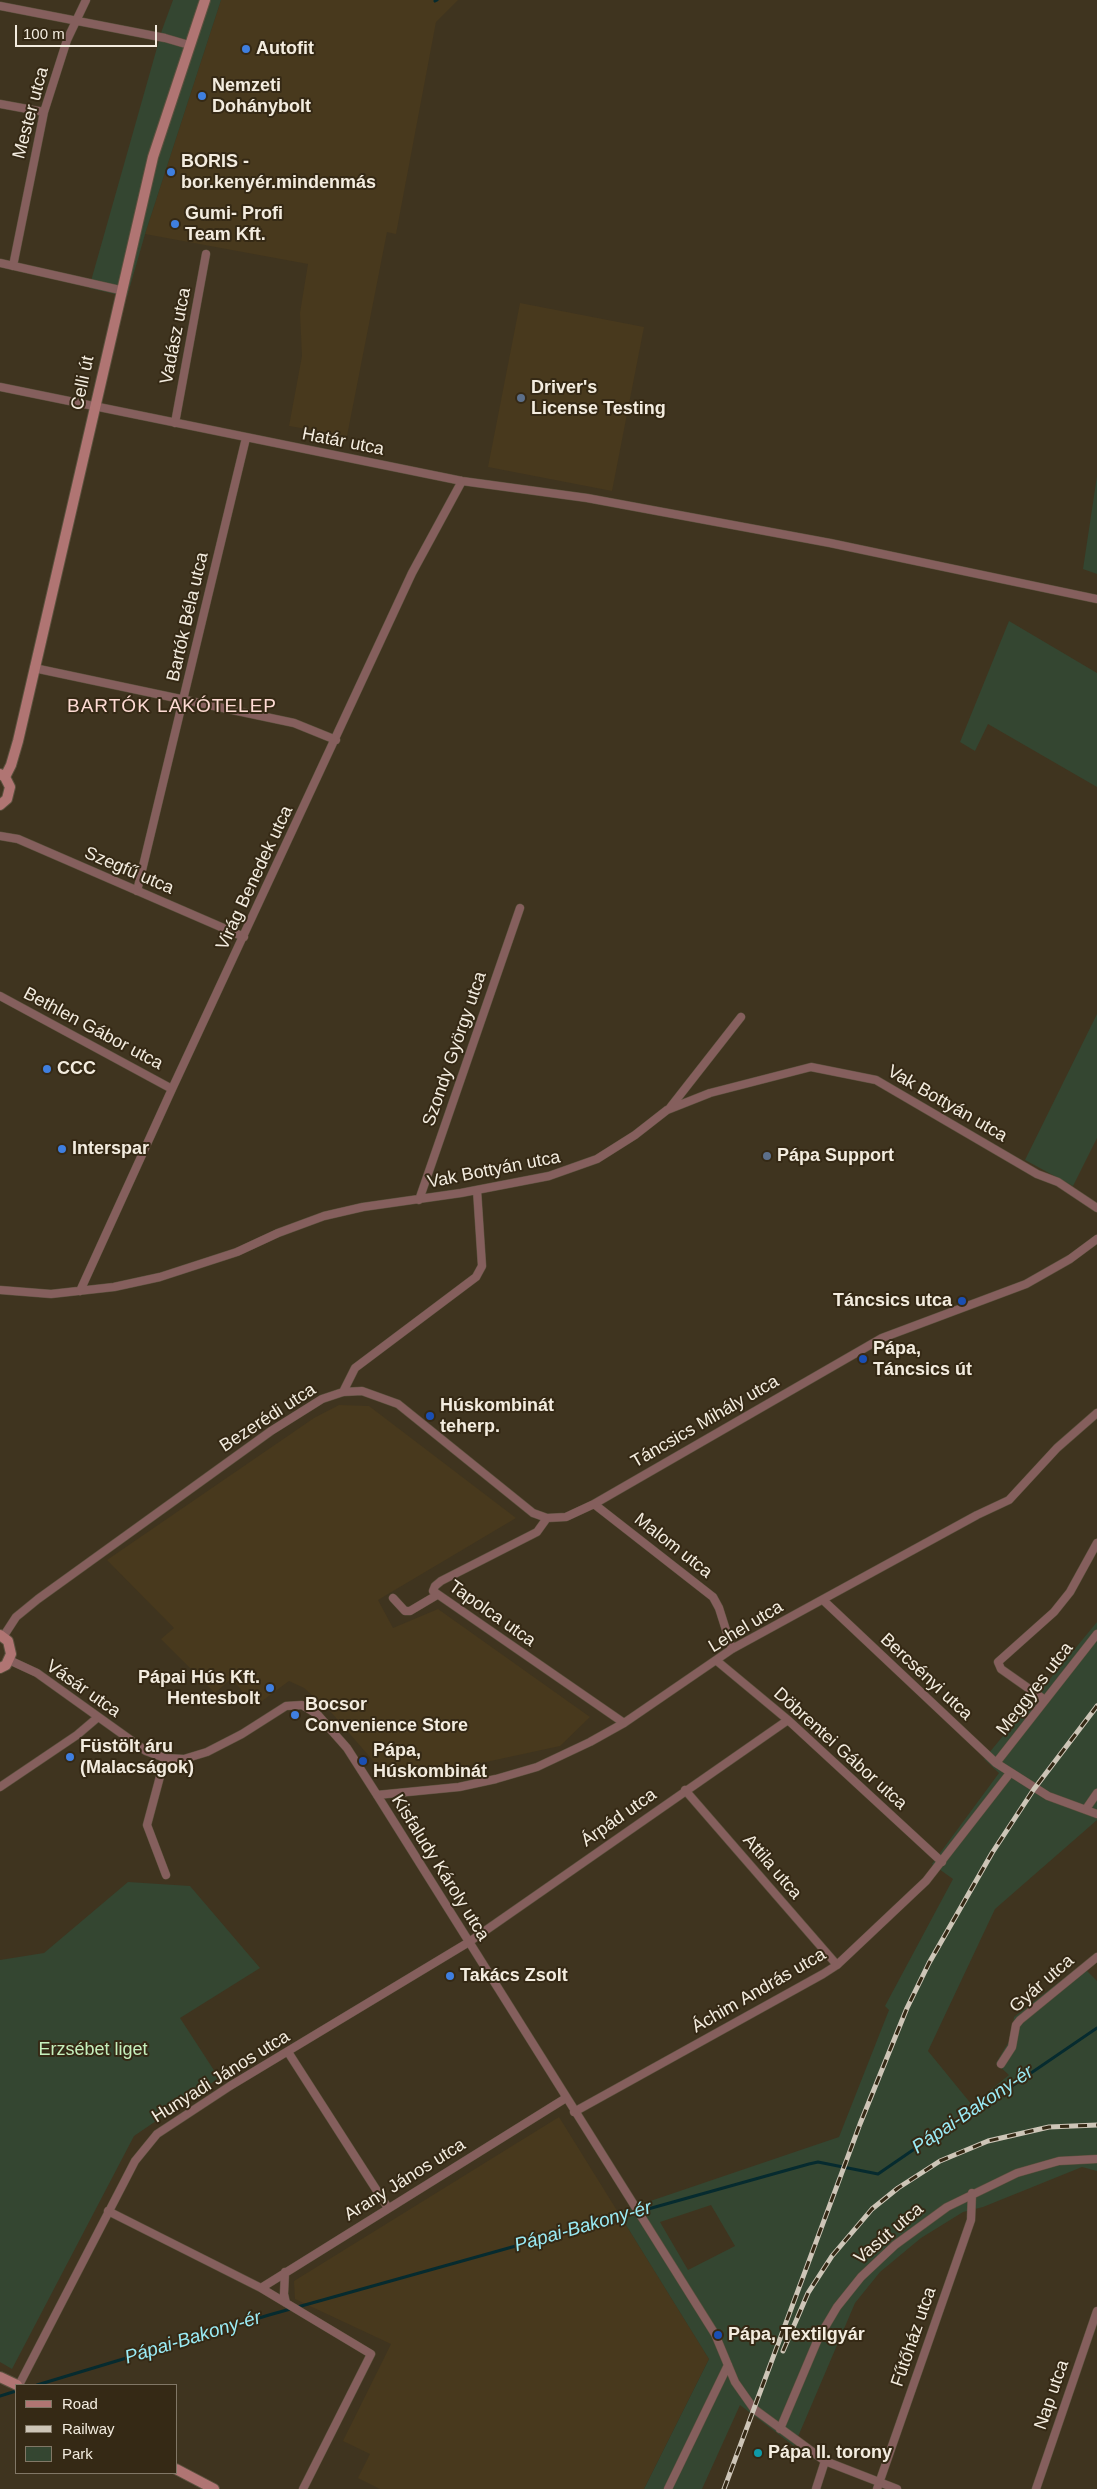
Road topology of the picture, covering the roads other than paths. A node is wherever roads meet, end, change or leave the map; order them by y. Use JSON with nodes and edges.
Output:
{"nodes":[{"id":1,"x":86,"y":0,"type":"edge"},
{"id":2,"x":205,"y":0,"type":"edge"},
{"id":3,"x":0,"y":6,"type":"edge"},
{"id":4,"x":78,"y":21,"type":"junction"},
{"id":5,"x":188,"y":45,"type":"junction"},
{"id":6,"x":0,"y":104,"type":"edge"},
{"id":7,"x":44,"y":112,"type":"junction"},
{"id":8,"x":206,"y":254,"type":"dead end"},
{"id":9,"x":0,"y":263,"type":"edge"},
{"id":10,"x":12,"y":266,"type":"junction"},
{"id":11,"x":120,"y":290,"type":"junction"},
{"id":12,"x":0,"y":387,"type":"edge"},
{"id":13,"x":95,"y":407,"type":"junction"},
{"id":14,"x":175,"y":423,"type":"junction"},
{"id":15,"x":246,"y":438,"type":"junction"},
{"id":16,"x":462,"y":481,"type":"junction"},
{"id":17,"x":1097,"y":599,"type":"edge"},
{"id":18,"x":34,"y":668,"type":"junction"},
{"id":19,"x":184,"y":700,"type":"junction"},
{"id":20,"x":336,"y":740,"type":"junction"},
{"id":21,"x":2,"y":775,"type":"edge"},
{"id":22,"x":0,"y":805,"type":"edge"},
{"id":23,"x":0,"y":836,"type":"edge"},
{"id":24,"x":137,"y":890,"type":"junction"},
{"id":25,"x":520,"y":908,"type":"dead end"},
{"id":26,"x":244,"y":937,"type":"junction"},
{"id":27,"x":0,"y":996,"type":"edge"},
{"id":28,"x":741,"y":1017,"type":"dead end"},
{"id":29,"x":172,"y":1088,"type":"junction"},
{"id":30,"x":667,"y":1110,"type":"junction"},
{"id":31,"x":476,"y":1190,"type":"junction"},
{"id":32,"x":419,"y":1200,"type":"junction"},
{"id":33,"x":1097,"y":1208,"type":"edge"},
{"id":34,"x":1097,"y":1239,"type":"edge"},
{"id":35,"x":0,"y":1290,"type":"edge"},
{"id":36,"x":80,"y":1291,"type":"junction"},
{"id":37,"x":343,"y":1392,"type":"junction"},
{"id":38,"x":1097,"y":1413,"type":"edge"},
{"id":39,"x":594,"y":1504,"type":"junction"},
{"id":40,"x":547,"y":1518,"type":"junction"},
{"id":41,"x":1097,"y":1543,"type":"edge"},
{"id":42,"x":437,"y":1595,"type":"junction"},
{"id":43,"x":392,"y":1598,"type":"dead end"},
{"id":44,"x":823,"y":1600,"type":"junction"},
{"id":45,"x":1097,"y":1634,"type":"edge"},
{"id":46,"x":2,"y":1636,"type":"edge"},
{"id":47,"x":732,"y":1649,"type":"junction"},
{"id":48,"x":9,"y":1660,"type":"junction"},
{"id":49,"x":717,"y":1661,"type":"junction"},
{"id":50,"x":0,"y":1668,"type":"edge"},
{"id":51,"x":1045,"y":1700,"type":"junction"},
{"id":52,"x":97,"y":1718,"type":"junction"},
{"id":53,"x":788,"y":1720,"type":"junction"},
{"id":54,"x":624,"y":1723,"type":"junction"},
{"id":55,"x":165,"y":1758,"type":"junction"},
{"id":56,"x":996,"y":1763,"type":"junction"},
{"id":57,"x":1010,"y":1773,"type":"junction"},
{"id":58,"x":0,"y":1787,"type":"edge"},
{"id":59,"x":685,"y":1790,"type":"junction"},
{"id":60,"x":1097,"y":1793,"type":"edge"},
{"id":61,"x":377,"y":1795,"type":"junction"},
{"id":62,"x":1086,"y":1809,"type":"junction"},
{"id":63,"x":1097,"y":1814,"type":"edge"},
{"id":64,"x":942,"y":1862,"type":"junction"},
{"id":65,"x":166,"y":1875,"type":"dead end"},
{"id":66,"x":469,"y":1942,"type":"junction"},
{"id":67,"x":1097,"y":1957,"type":"edge"},
{"id":68,"x":837,"y":1964,"type":"junction"},
{"id":69,"x":288,"y":2052,"type":"junction"},
{"id":70,"x":1001,"y":2064,"type":"dead end"},
{"id":71,"x":566,"y":2098,"type":"junction"},
{"id":72,"x":574,"y":2112,"type":"junction"},
{"id":73,"x":1097,"y":2159,"type":"edge"},
{"id":74,"x":972,"y":2193,"type":"junction"},
{"id":75,"x":388,"y":2208,"type":"junction"},
{"id":76,"x":108,"y":2211,"type":"junction"},
{"id":77,"x":285,"y":2272,"type":"junction"},
{"id":78,"x":261,"y":2288,"type":"junction"},
{"id":79,"x":286,"y":2303,"type":"junction"},
{"id":80,"x":1097,"y":2311,"type":"edge"},
{"id":81,"x":728,"y":2365,"type":"junction"},
{"id":82,"x":0,"y":2376,"type":"edge"},
{"id":83,"x":16,"y":2384,"type":"edge"},
{"id":84,"x":19,"y":2384,"type":"edge"},
{"id":85,"x":780,"y":2429,"type":"junction"},
{"id":86,"x":826,"y":2461,"type":"junction"},
{"id":87,"x":178,"y":2470,"type":"edge"},
{"id":88,"x":878,"y":2486,"type":"edge"},
{"id":89,"x":214,"y":2489,"type":"edge"},
{"id":90,"x":303,"y":2489,"type":"edge"},
{"id":91,"x":668,"y":2489,"type":"edge"},
{"id":92,"x":816,"y":2489,"type":"edge"},
{"id":93,"x":896,"y":2489,"type":"edge"},
{"id":94,"x":1036,"y":2489,"type":"edge"}],
"edges":[{"from":1,"to":4,"type":"street","name":"Mester utca"},
{"from":2,"to":5,"type":"street","name":"Celli út"},
{"from":3,"to":4,"type":"street"},
{"from":4,"to":5,"type":"street"},
{"from":4,"to":7,"type":"street","name":"Mester utca"},
{"from":5,"to":11,"type":"street","name":"Celli út"},
{"from":6,"to":7,"type":"street"},
{"from":7,"to":10,"type":"street","name":"Mester utca"},
{"from":8,"to":14,"type":"street","name":"Vadász utca"},
{"from":9,"to":10,"type":"street"},
{"from":10,"to":11,"type":"street"},
{"from":11,"to":13,"type":"street","name":"Celli út"},
{"from":12,"to":13,"type":"street","name":"Határ utca"},
{"from":13,"to":14,"type":"street","name":"Határ utca"},
{"from":13,"to":18,"type":"street","name":"Celli út"},
{"from":14,"to":15,"type":"street","name":"Határ utca"},
{"from":15,"to":16,"type":"street","name":"Határ utca"},
{"from":15,"to":19,"type":"street","name":"Bartók Béla utca"},
{"from":16,"to":17,"type":"street","name":"Határ utca"},
{"from":16,"to":20,"type":"street","name":"Virág Benedek utca"},
{"from":18,"to":19,"type":"street"},
{"from":18,"to":21,"type":"street","name":"Celli út"},
{"from":19,"to":20,"type":"street"},
{"from":19,"to":24,"type":"street","name":"Bartók Béla utca"},
{"from":20,"to":26,"type":"street","name":"Virág Benedek utca"},
{"from":21,"to":22,"type":"street","name":"Celli út"},
{"from":23,"to":24,"type":"street","name":"Szegfű utca"},
{"from":24,"to":26,"type":"street","name":"Szegfű utca"},
{"from":25,"to":32,"type":"street","name":"Szondy György utca"},
{"from":26,"to":29,"type":"street","name":"Virág Benedek utca"},
{"from":27,"to":29,"type":"street","name":"Bethlen Gábor utca"},
{"from":28,"to":30,"type":"street"},
{"from":29,"to":36,"type":"street","name":"Virág Benedek utca"},
{"from":30,"to":31,"type":"street","name":"Vak Bottyán utca"},
{"from":30,"to":33,"type":"street","name":"Vak Bottyán utca"},
{"from":31,"to":32,"type":"street","name":"Vak Bottyán utca"},
{"from":31,"to":37,"type":"street","name":"Bezerédi utca"},
{"from":32,"to":36,"type":"street","name":"Vak Bottyán utca"},
{"from":34,"to":39,"type":"street","name":"Táncsics Mihály utca"},
{"from":35,"to":36,"type":"street","name":"Vak Bottyán utca"},
{"from":37,"to":40,"type":"street"},
{"from":37,"to":46,"type":"street","name":"Bezerédi utca"},
{"from":38,"to":44,"type":"street","name":"Lehel utca"},
{"from":39,"to":40,"type":"street","name":"Táncsics Mihály utca"},
{"from":39,"to":47,"type":"street","name":"Malom utca"},
{"from":40,"to":42,"type":"street","name":"Tapolca utca"},
{"from":41,"to":51,"type":"street"},
{"from":42,"to":43,"type":"street"},
{"from":42,"to":54,"type":"street","name":"Tapolca utca"},
{"from":44,"to":47,"type":"street","name":"Lehel utca"},
{"from":44,"to":56,"type":"street","name":"Bercsényi utca"},
{"from":45,"to":51,"type":"street","name":"Meggyes utca"},
{"from":46,"to":48,"type":"street"},
{"from":47,"to":49,"type":"street","name":"Lehel utca"},
{"from":48,"to":50,"type":"street"},
{"from":48,"to":52,"type":"street","name":"Vásár utca"},
{"from":49,"to":53,"type":"street","name":"Döbrentei Gábor utca"},
{"from":49,"to":54,"type":"street","name":"Lehel utca"},
{"from":51,"to":56,"type":"street","name":"Meggyes utca"},
{"from":52,"to":55,"type":"street","name":"Vásár utca"},
{"from":52,"to":58,"type":"street"},
{"from":53,"to":59,"type":"street","name":"Árpád utca"},
{"from":53,"to":64,"type":"street","name":"Döbrentei Gábor utca"},
{"from":54,"to":61,"type":"street","name":"Lehel utca"},
{"from":55,"to":61,"type":"street","name":"Kisfaludy Károly utca"},
{"from":55,"to":65,"type":"street"},
{"from":56,"to":57,"type":"street","name":"Bercsényi utca"},
{"from":57,"to":62,"type":"street"},
{"from":57,"to":64,"type":"street","name":"Áchim András utca"},
{"from":59,"to":66,"type":"street","name":"Árpád utca"},
{"from":59,"to":68,"type":"street","name":"Attila utca"},
{"from":60,"to":62,"type":"street"},
{"from":61,"to":66,"type":"street","name":"Kisfaludy Károly utca"},
{"from":62,"to":63,"type":"street"},
{"from":64,"to":68,"type":"street","name":"Áchim András utca"},
{"from":66,"to":69,"type":"street","name":"Hunyadi János utca"},
{"from":66,"to":71,"type":"street","name":"Kisfaludy Károly utca"},
{"from":67,"to":70,"type":"street","name":"Gyár utca"},
{"from":68,"to":72,"type":"street","name":"Áchim András utca"},
{"from":69,"to":75,"type":"street"},
{"from":69,"to":76,"type":"street","name":"Hunyadi János utca"},
{"from":71,"to":72,"type":"street","name":"Kisfaludy Károly utca"},
{"from":71,"to":75,"type":"street","name":"Arany János utca"},
{"from":72,"to":81,"type":"street","name":"Kisfaludy Károly utca"},
{"from":73,"to":74,"type":"street","name":"Vasút utca"},
{"from":74,"to":85,"type":"street","name":"Vasút utca"},
{"from":74,"to":88,"type":"street","name":"Fűtőház utca"},
{"from":75,"to":77,"type":"street","name":"Arany János utca"},
{"from":76,"to":78,"type":"street"},
{"from":76,"to":84,"type":"street","name":"Hunyadi János utca"},
{"from":77,"to":78,"type":"street","name":"Arany János utca"},
{"from":77,"to":79,"type":"street"},
{"from":78,"to":79,"type":"street"},
{"from":79,"to":90,"type":"street"},
{"from":80,"to":94,"type":"street","name":"Nap utca"},
{"from":81,"to":85,"type":"street","name":"Kisfaludy Károly utca"},
{"from":81,"to":91,"type":"street"},
{"from":82,"to":83,"type":"street"},
{"from":85,"to":86,"type":"street","name":"Kisfaludy Károly utca"},
{"from":86,"to":88,"type":"street","name":"Kisfaludy Károly utca"},
{"from":86,"to":92,"type":"street"},
{"from":87,"to":89,"type":"street"},
{"from":88,"to":93,"type":"street","name":"Kisfaludy Károly utca"}]}
